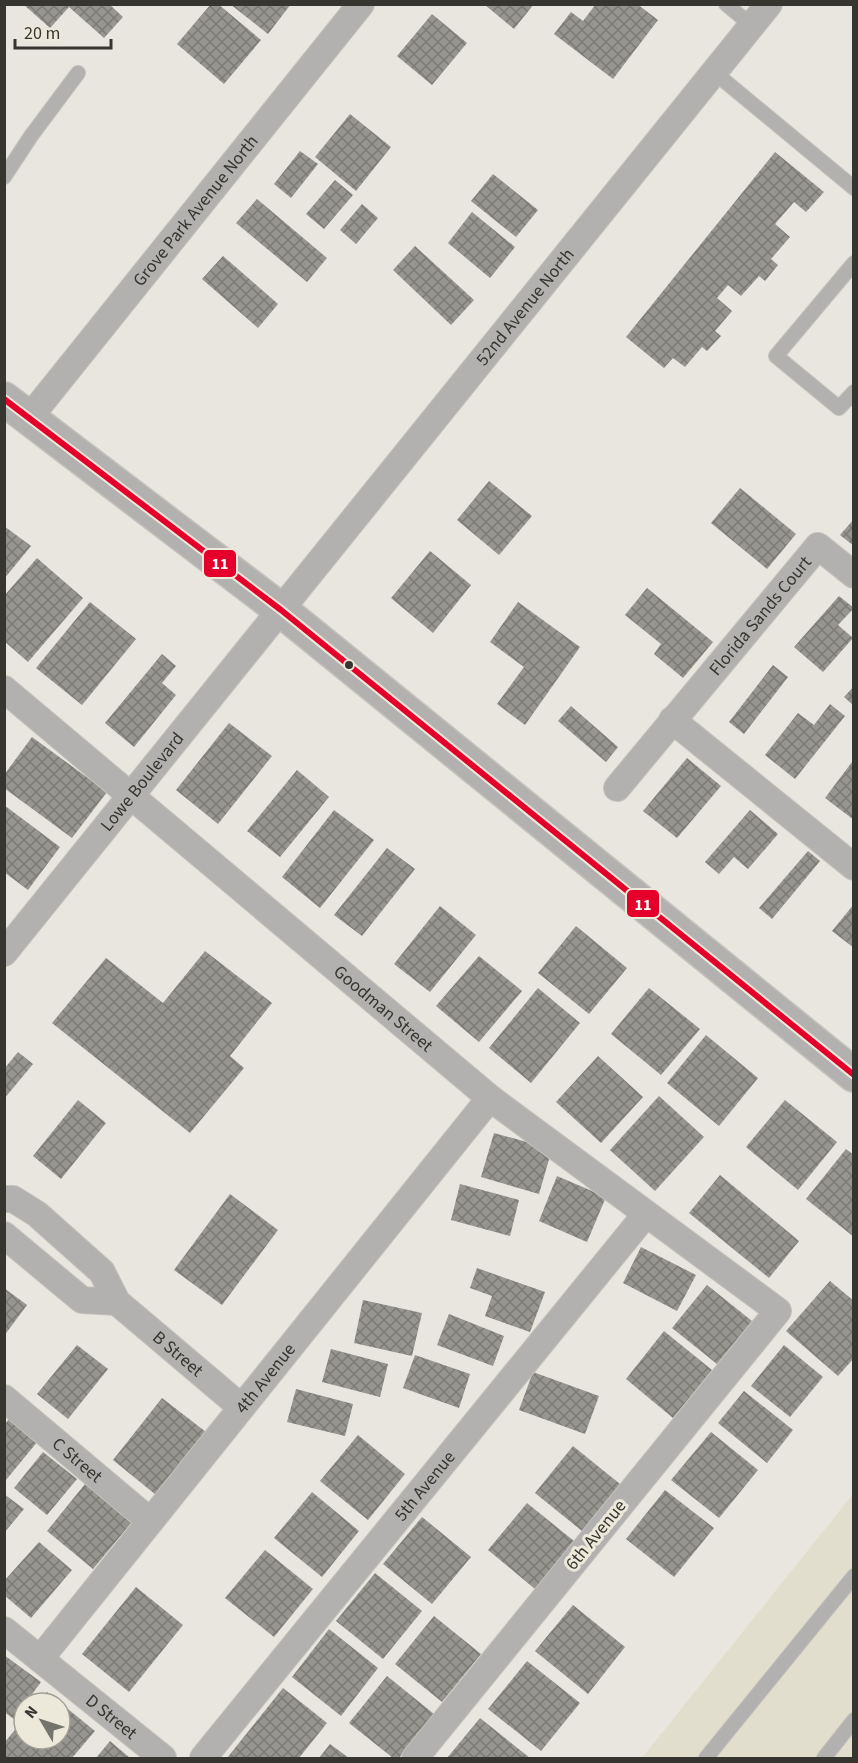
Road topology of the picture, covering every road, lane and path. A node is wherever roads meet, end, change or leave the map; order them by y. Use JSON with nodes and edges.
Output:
{"nodes":[{"id":1,"x":361,"y":4,"type":"edge"},
{"id":2,"x":726,"y":4,"type":"edge"},
{"id":3,"x":769,"y":4,"type":"edge"},
{"id":4,"x":752,"y":26,"type":"junction"},
{"id":5,"x":78,"y":73,"type":"dead end"},
{"id":6,"x":715,"y":73,"type":"junction"},
{"id":7,"x":4,"y":177,"type":"edge"},
{"id":8,"x":854,"y":189,"type":"edge"},
{"id":9,"x":854,"y":263,"type":"edge"},
{"id":10,"x":854,"y":392,"type":"edge"},
{"id":11,"x":17,"y":408,"type":"edge"},
{"id":12,"x":854,"y":575,"type":"edge"},
{"id":13,"x":281,"y":610,"type":"junction"},
{"id":14,"x":4,"y":689,"type":"edge"},
{"id":15,"x":672,"y":720,"type":"junction"},
{"id":16,"x":617,"y":788,"type":"dead end"},
{"id":17,"x":131,"y":795,"type":"junction"},
{"id":18,"x":854,"y":867,"type":"edge"},
{"id":19,"x":4,"y":953,"type":"edge"},
{"id":20,"x":854,"y":1075,"type":"edge"},
{"id":21,"x":490,"y":1098,"type":"junction"},
{"id":22,"x":4,"y":1199,"type":"edge"},
{"id":23,"x":646,"y":1214,"type":"junction"},
{"id":24,"x":4,"y":1235,"type":"edge"},
{"id":25,"x":117,"y":1302,"type":"junction"},
{"id":26,"x":778,"y":1311,"type":"joint"},
{"id":27,"x":4,"y":1398,"type":"edge"},
{"id":28,"x":241,"y":1407,"type":"junction"},
{"id":29,"x":150,"y":1521,"type":"junction"},
{"id":30,"x":854,"y":1576,"type":"edge"},
{"id":31,"x":4,"y":1630,"type":"edge"},
{"id":32,"x":40,"y":1659,"type":"junction"},
{"id":33,"x":854,"y":1720,"type":"edge"},
{"id":34,"x":163,"y":1758,"type":"edge"},
{"id":35,"x":203,"y":1758,"type":"edge"},
{"id":36,"x":415,"y":1758,"type":"edge"},
{"id":37,"x":706,"y":1758,"type":"edge"},
{"id":38,"x":824,"y":1758,"type":"edge"}],
"edges":[{"from":1,"to":11,"type":"street","name":"Grove Park Avenue North"},
{"from":2,"to":4,"type":"lane"},
{"from":3,"to":4,"type":"street","name":"52nd Avenue North"},
{"from":4,"to":6,"type":"street","name":"52nd Avenue North"},
{"from":5,"to":7,"type":"lane"},
{"from":6,"to":8,"type":"lane"},
{"from":6,"to":13,"type":"street","name":"52nd Avenue North"},
{"from":9,"to":10,"type":"lane"},
{"from":11,"to":13,"type":"street"},
{"from":12,"to":15,"type":"street","name":"Florida Sands Court"},
{"from":13,"to":17,"type":"street","name":"Lowe Boulevard"},
{"from":13,"to":20,"type":"street"},
{"from":14,"to":17,"type":"street","name":"Goodman Street"},
{"from":15,"to":16,"type":"street","name":"Florida Sands Court"},
{"from":15,"to":18,"type":"street"},
{"from":17,"to":19,"type":"street","name":"Lowe Boulevard"},
{"from":17,"to":21,"type":"street","name":"Goodman Street"},
{"from":21,"to":23,"type":"street","name":"Goodman Street"},
{"from":21,"to":28,"type":"street","name":"4th Avenue"},
{"from":22,"to":25,"type":"street","name":"B Street"},
{"from":23,"to":26,"type":"street","name":"Goodman Street"},
{"from":23,"to":35,"type":"street","name":"5th Avenue"},
{"from":24,"to":25,"type":"street"},
{"from":25,"to":28,"type":"street","name":"B Street"},
{"from":26,"to":36,"type":"street","name":"6th Avenue"},
{"from":27,"to":29,"type":"street","name":"C Street"},
{"from":28,"to":29,"type":"street","name":"4th Avenue"},
{"from":29,"to":32,"type":"street","name":"4th Avenue"},
{"from":30,"to":37,"type":"lane"},
{"from":31,"to":32,"type":"street","name":"D Street"},
{"from":32,"to":34,"type":"street","name":"D Street"},
{"from":33,"to":38,"type":"lane"}]}
